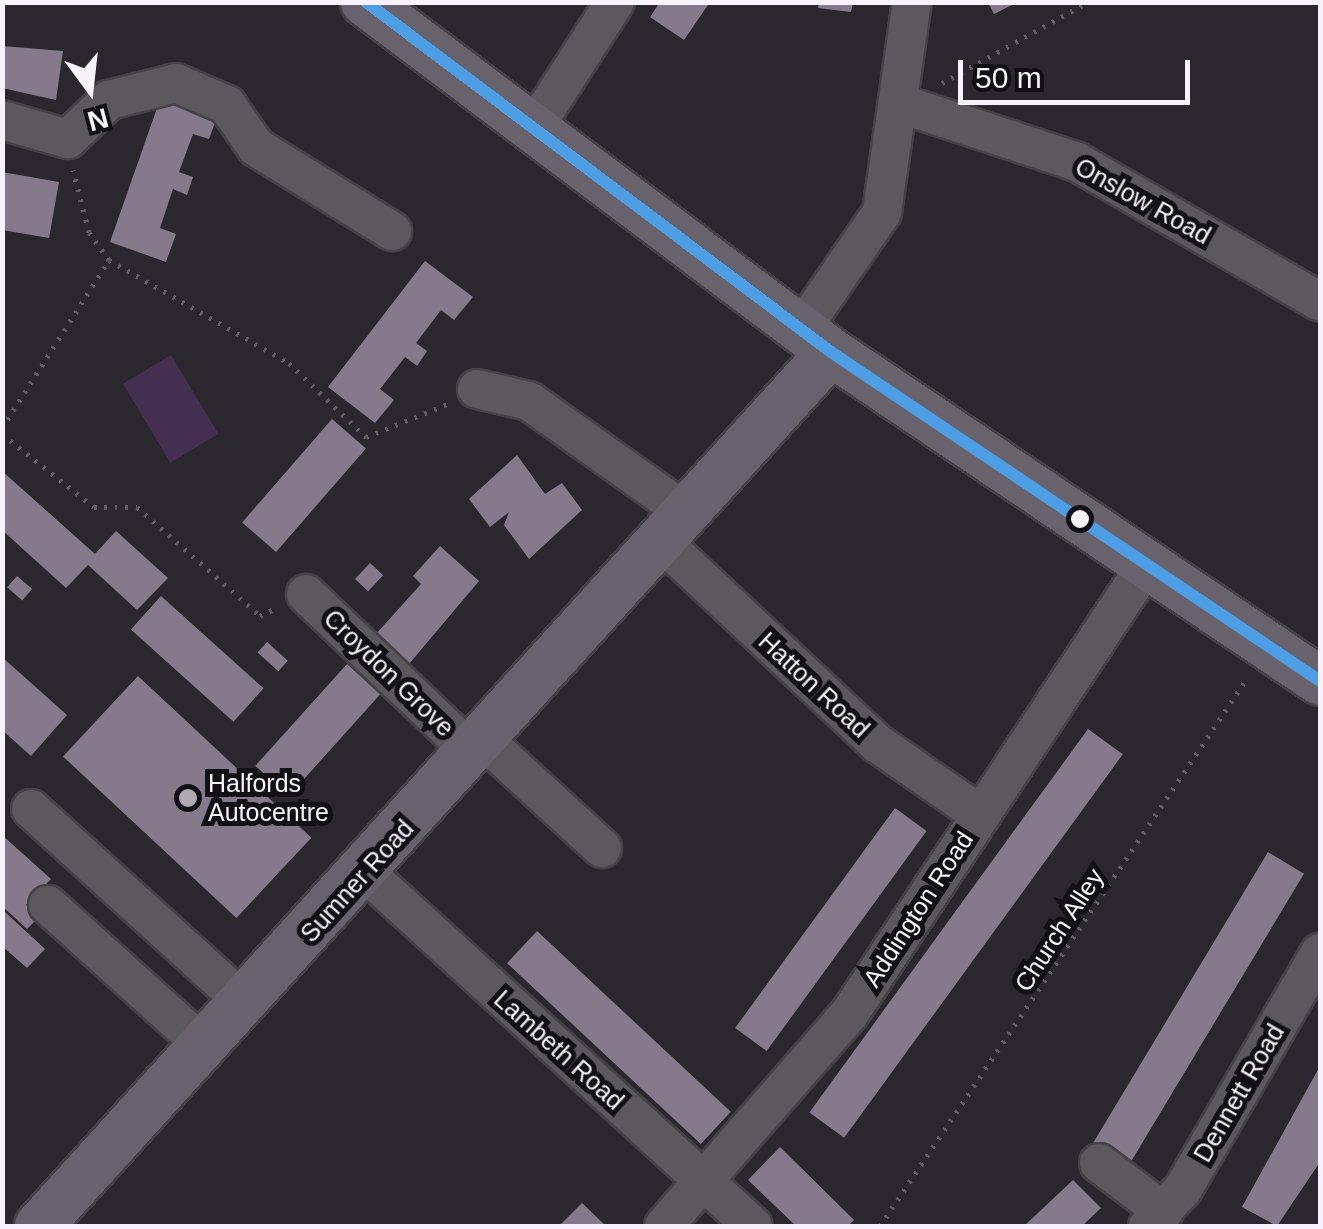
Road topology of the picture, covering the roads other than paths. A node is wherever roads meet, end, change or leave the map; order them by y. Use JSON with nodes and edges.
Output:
{"nodes":[{"id":1,"x":364,"y":2,"type":"edge"},
{"id":2,"x":614,"y":2,"type":"edge"},
{"id":3,"x":912,"y":2,"type":"edge"},
{"id":4,"x":898,"y":104,"type":"junction"},
{"id":5,"x":2,"y":120,"type":"edge"},
{"id":6,"x":537,"y":123,"type":"junction"},
{"id":7,"x":392,"y":231,"type":"dead end"},
{"id":8,"x":1320,"y":302,"type":"edge"},
{"id":9,"x":816,"y":341,"type":"junction"},
{"id":10,"x":477,"y":389,"type":"road end"},
{"id":11,"x":672,"y":525,"type":"junction"},
{"id":12,"x":1142,"y":570,"type":"junction"},
{"id":13,"x":306,"y":594,"type":"road end"},
{"id":14,"x":1320,"y":681,"type":"edge"},
{"id":15,"x":478,"y":746,"type":"junction"},
{"id":16,"x":31,"y":808,"type":"dead end"},
{"id":17,"x":981,"y":815,"type":"junction"},
{"id":18,"x":602,"y":848,"type":"dead end"},
{"id":19,"x":365,"y":872,"type":"junction"},
{"id":20,"x":48,"y":905,"type":"dead end"},
{"id":21,"x":1320,"y":953,"type":"edge"},
{"id":22,"x":245,"y":1003,"type":"junction"},
{"id":23,"x":205,"y":1047,"type":"junction"},
{"id":24,"x":1099,"y":1163,"type":"dead end"},
{"id":25,"x":705,"y":1183,"type":"junction"},
{"id":26,"x":1156,"y":1219,"type":"edge"},
{"id":27,"x":40,"y":1226,"type":"edge"},
{"id":28,"x":664,"y":1226,"type":"edge"},
{"id":29,"x":753,"y":1226,"type":"edge"}],
"edges":[{"from":1,"to":6,"type":"main road"},
{"from":2,"to":6,"type":"street"},
{"from":3,"to":4,"type":"street"},
{"from":4,"to":8,"type":"street","name":"Onslow Road"},
{"from":4,"to":9,"type":"street"},
{"from":5,"to":7,"type":"street"},
{"from":6,"to":9,"type":"main road"},
{"from":9,"to":11,"type":"main road","name":"Sumner Road"},
{"from":9,"to":12,"type":"main road"},
{"from":10,"to":11,"type":"street","name":"Hatton Road"},
{"from":11,"to":15,"type":"main road","name":"Sumner Road"},
{"from":11,"to":17,"type":"street","name":"Hatton Road"},
{"from":12,"to":14,"type":"main road"},
{"from":12,"to":17,"type":"street","name":"Addington Road"},
{"from":13,"to":15,"type":"street","name":"Croydon Grove"},
{"from":15,"to":18,"type":"street","name":"Croydon Grove"},
{"from":15,"to":19,"type":"main road","name":"Sumner Road"},
{"from":16,"to":22,"type":"street"},
{"from":17,"to":25,"type":"street","name":"Addington Road"},
{"from":19,"to":22,"type":"main road","name":"Sumner Road"},
{"from":19,"to":25,"type":"street","name":"Lambeth Road"},
{"from":20,"to":23,"type":"street"},
{"from":21,"to":26,"type":"street","name":"Dennett Road"},
{"from":22,"to":23,"type":"main road","name":"Sumner Road"},
{"from":23,"to":27,"type":"main road","name":"Sumner Road"},
{"from":24,"to":26,"type":"street"},
{"from":25,"to":28,"type":"street","name":"Addington Road"},
{"from":25,"to":29,"type":"street","name":"Lambeth Road"}]}
